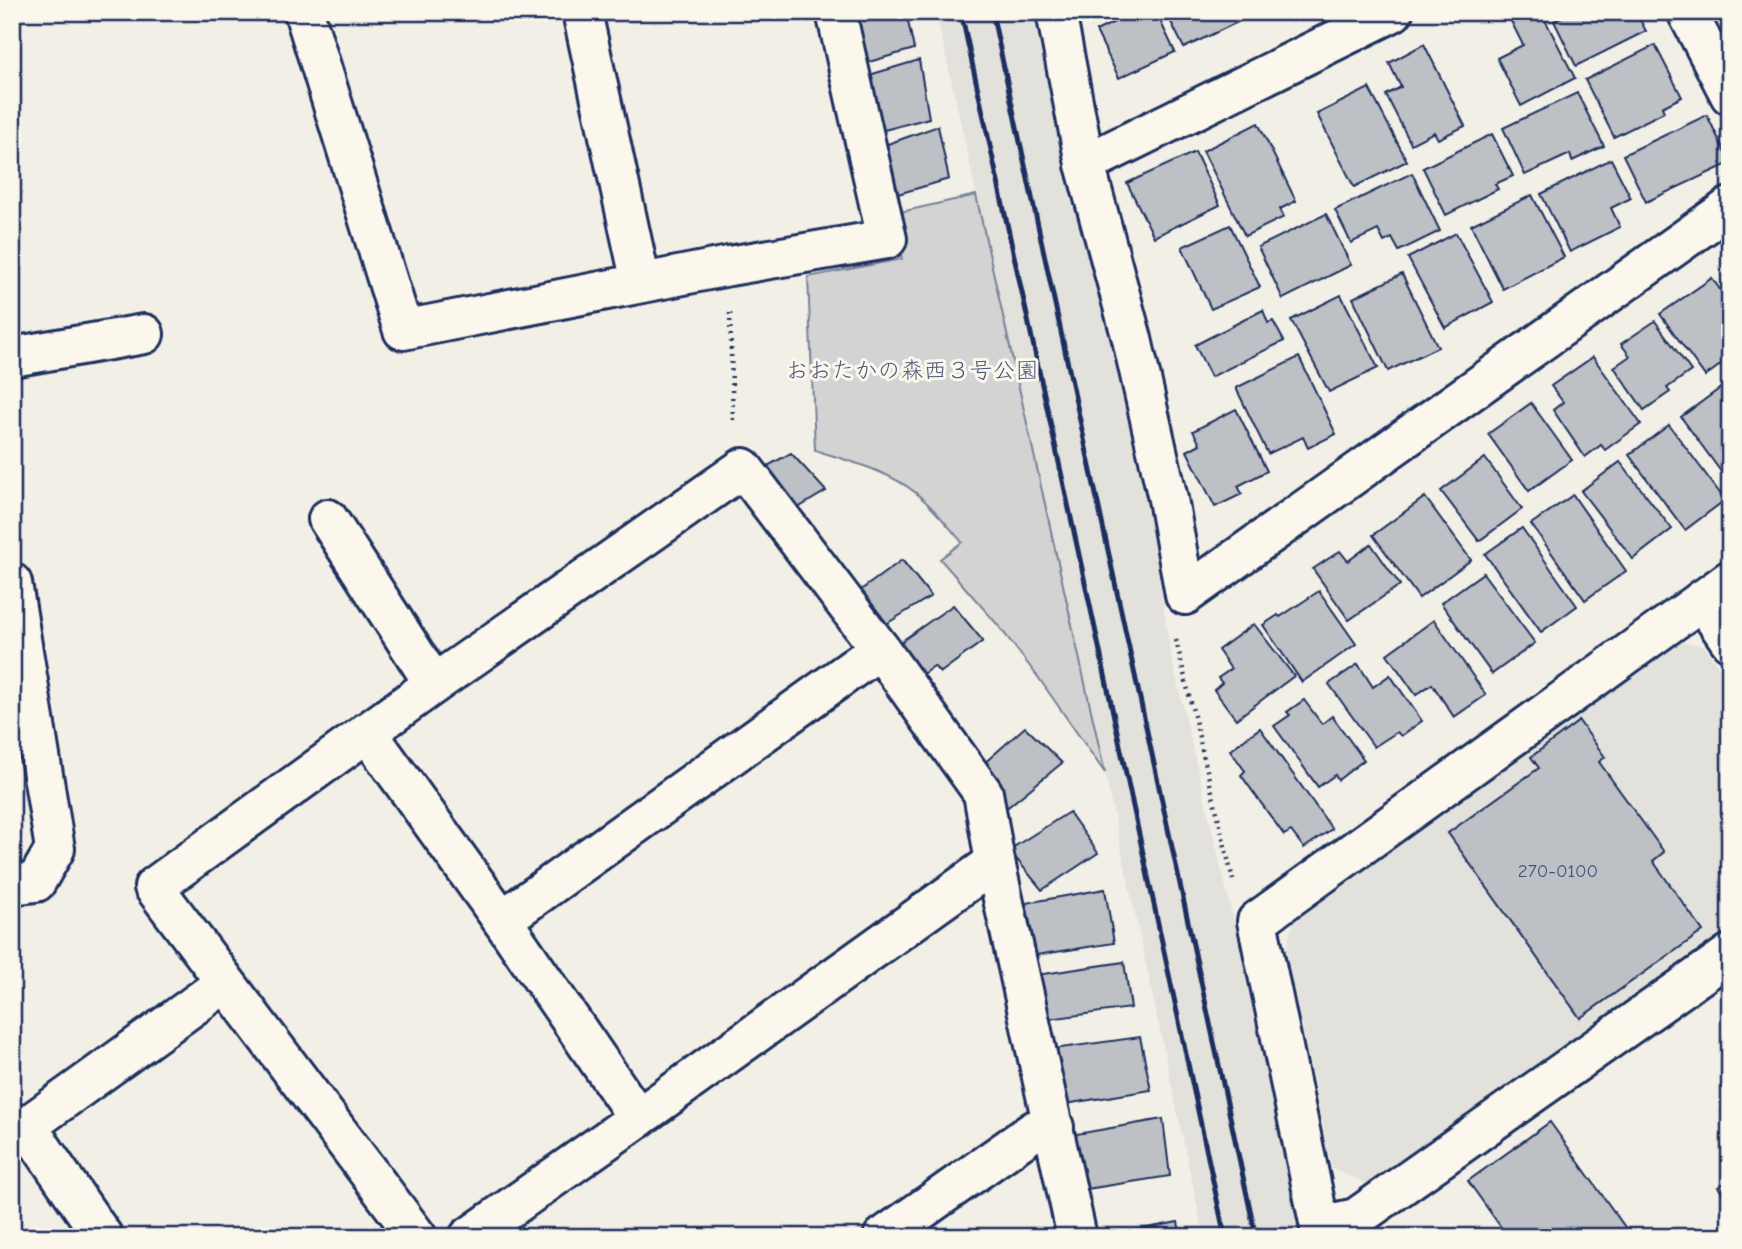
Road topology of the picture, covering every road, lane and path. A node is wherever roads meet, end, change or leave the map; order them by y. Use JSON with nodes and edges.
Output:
{"nodes":[{"id":1,"x":304,"y":12,"type":"edge"},
{"id":2,"x":582,"y":12,"type":"edge"},
{"id":3,"x":836,"y":12,"type":"edge"},
{"id":4,"x":1056,"y":12,"type":"edge"},
{"id":5,"x":1393,"y":12,"type":"edge"},
{"id":6,"x":1687,"y":12,"type":"edge"},
{"id":7,"x":1730,"y":95,"type":"edge"},
{"id":8,"x":1085,"y":164,"type":"junction"},
{"id":9,"x":1730,"y":206,"type":"edge"},
{"id":10,"x":729,"y":266,"type":"junction"},
{"id":11,"x":641,"y":283,"type":"junction"},
{"id":12,"x":144,"y":334,"type":"dead end"},
{"id":13,"x":12,"y":356,"type":"edge"},
{"id":14,"x":743,"y":468,"type":"junction"},
{"id":15,"x":328,"y":519,"type":"dead end"},
{"id":16,"x":12,"y":583,"type":"edge"},
{"id":17,"x":1716,"y":590,"type":"edge"},
{"id":18,"x":1185,"y":595,"type":"junction"},
{"id":19,"x":1730,"y":641,"type":"edge"},
{"id":20,"x":880,"y":649,"type":"junction"},
{"id":21,"x":434,"y":684,"type":"junction"},
{"id":22,"x":367,"y":732,"type":"junction"},
{"id":23,"x":995,"y":862,"type":"junction"},
{"id":24,"x":12,"y":885,"type":"edge"},
{"id":25,"x":502,"y":920,"type":"junction"},
{"id":26,"x":1257,"y":921,"type":"junction"},
{"id":27,"x":1730,"y":954,"type":"edge"},
{"id":28,"x":225,"y":983,"type":"junction"},
{"id":29,"x":638,"y":1118,"type":"junction"},
{"id":30,"x":1054,"y":1127,"type":"junction"},
{"id":31,"x":1321,"y":1232,"type":"edge"},
{"id":32,"x":103,"y":1237,"type":"edge"},
{"id":33,"x":417,"y":1237,"type":"edge"},
{"id":34,"x":469,"y":1237,"type":"edge"},
{"id":35,"x":883,"y":1237,"type":"edge"},
{"id":36,"x":1077,"y":1237,"type":"edge"}],
"edges":[{"from":1,"to":11,"type":"street"},
{"from":2,"to":11,"type":"street"},
{"from":3,"to":10,"type":"street"},
{"from":4,"to":8,"type":"street"},
{"from":5,"to":8,"type":"street"},
{"from":6,"to":7,"type":"street"},
{"from":8,"to":18,"type":"street"},
{"from":9,"to":18,"type":"street"},
{"from":10,"to":11,"type":"street"},
{"from":10,"to":14,"type":"path"},
{"from":12,"to":13,"type":"street"},
{"from":14,"to":20,"type":"street"},
{"from":14,"to":21,"type":"street"},
{"from":15,"to":21,"type":"street"},
{"from":16,"to":24,"type":"street"},
{"from":17,"to":19,"type":"street"},
{"from":17,"to":26,"type":"street"},
{"from":18,"to":26,"type":"path"},
{"from":20,"to":23,"type":"street"},
{"from":20,"to":25,"type":"street"},
{"from":21,"to":22,"type":"street"},
{"from":22,"to":25,"type":"street"},
{"from":22,"to":28,"type":"street"},
{"from":23,"to":29,"type":"street"},
{"from":23,"to":30,"type":"street"},
{"from":25,"to":29,"type":"street"},
{"from":26,"to":31,"type":"street"},
{"from":27,"to":31,"type":"street"},
{"from":28,"to":32,"type":"street"},
{"from":28,"to":33,"type":"street"},
{"from":29,"to":34,"type":"street"},
{"from":30,"to":35,"type":"street"},
{"from":30,"to":36,"type":"street"}]}
